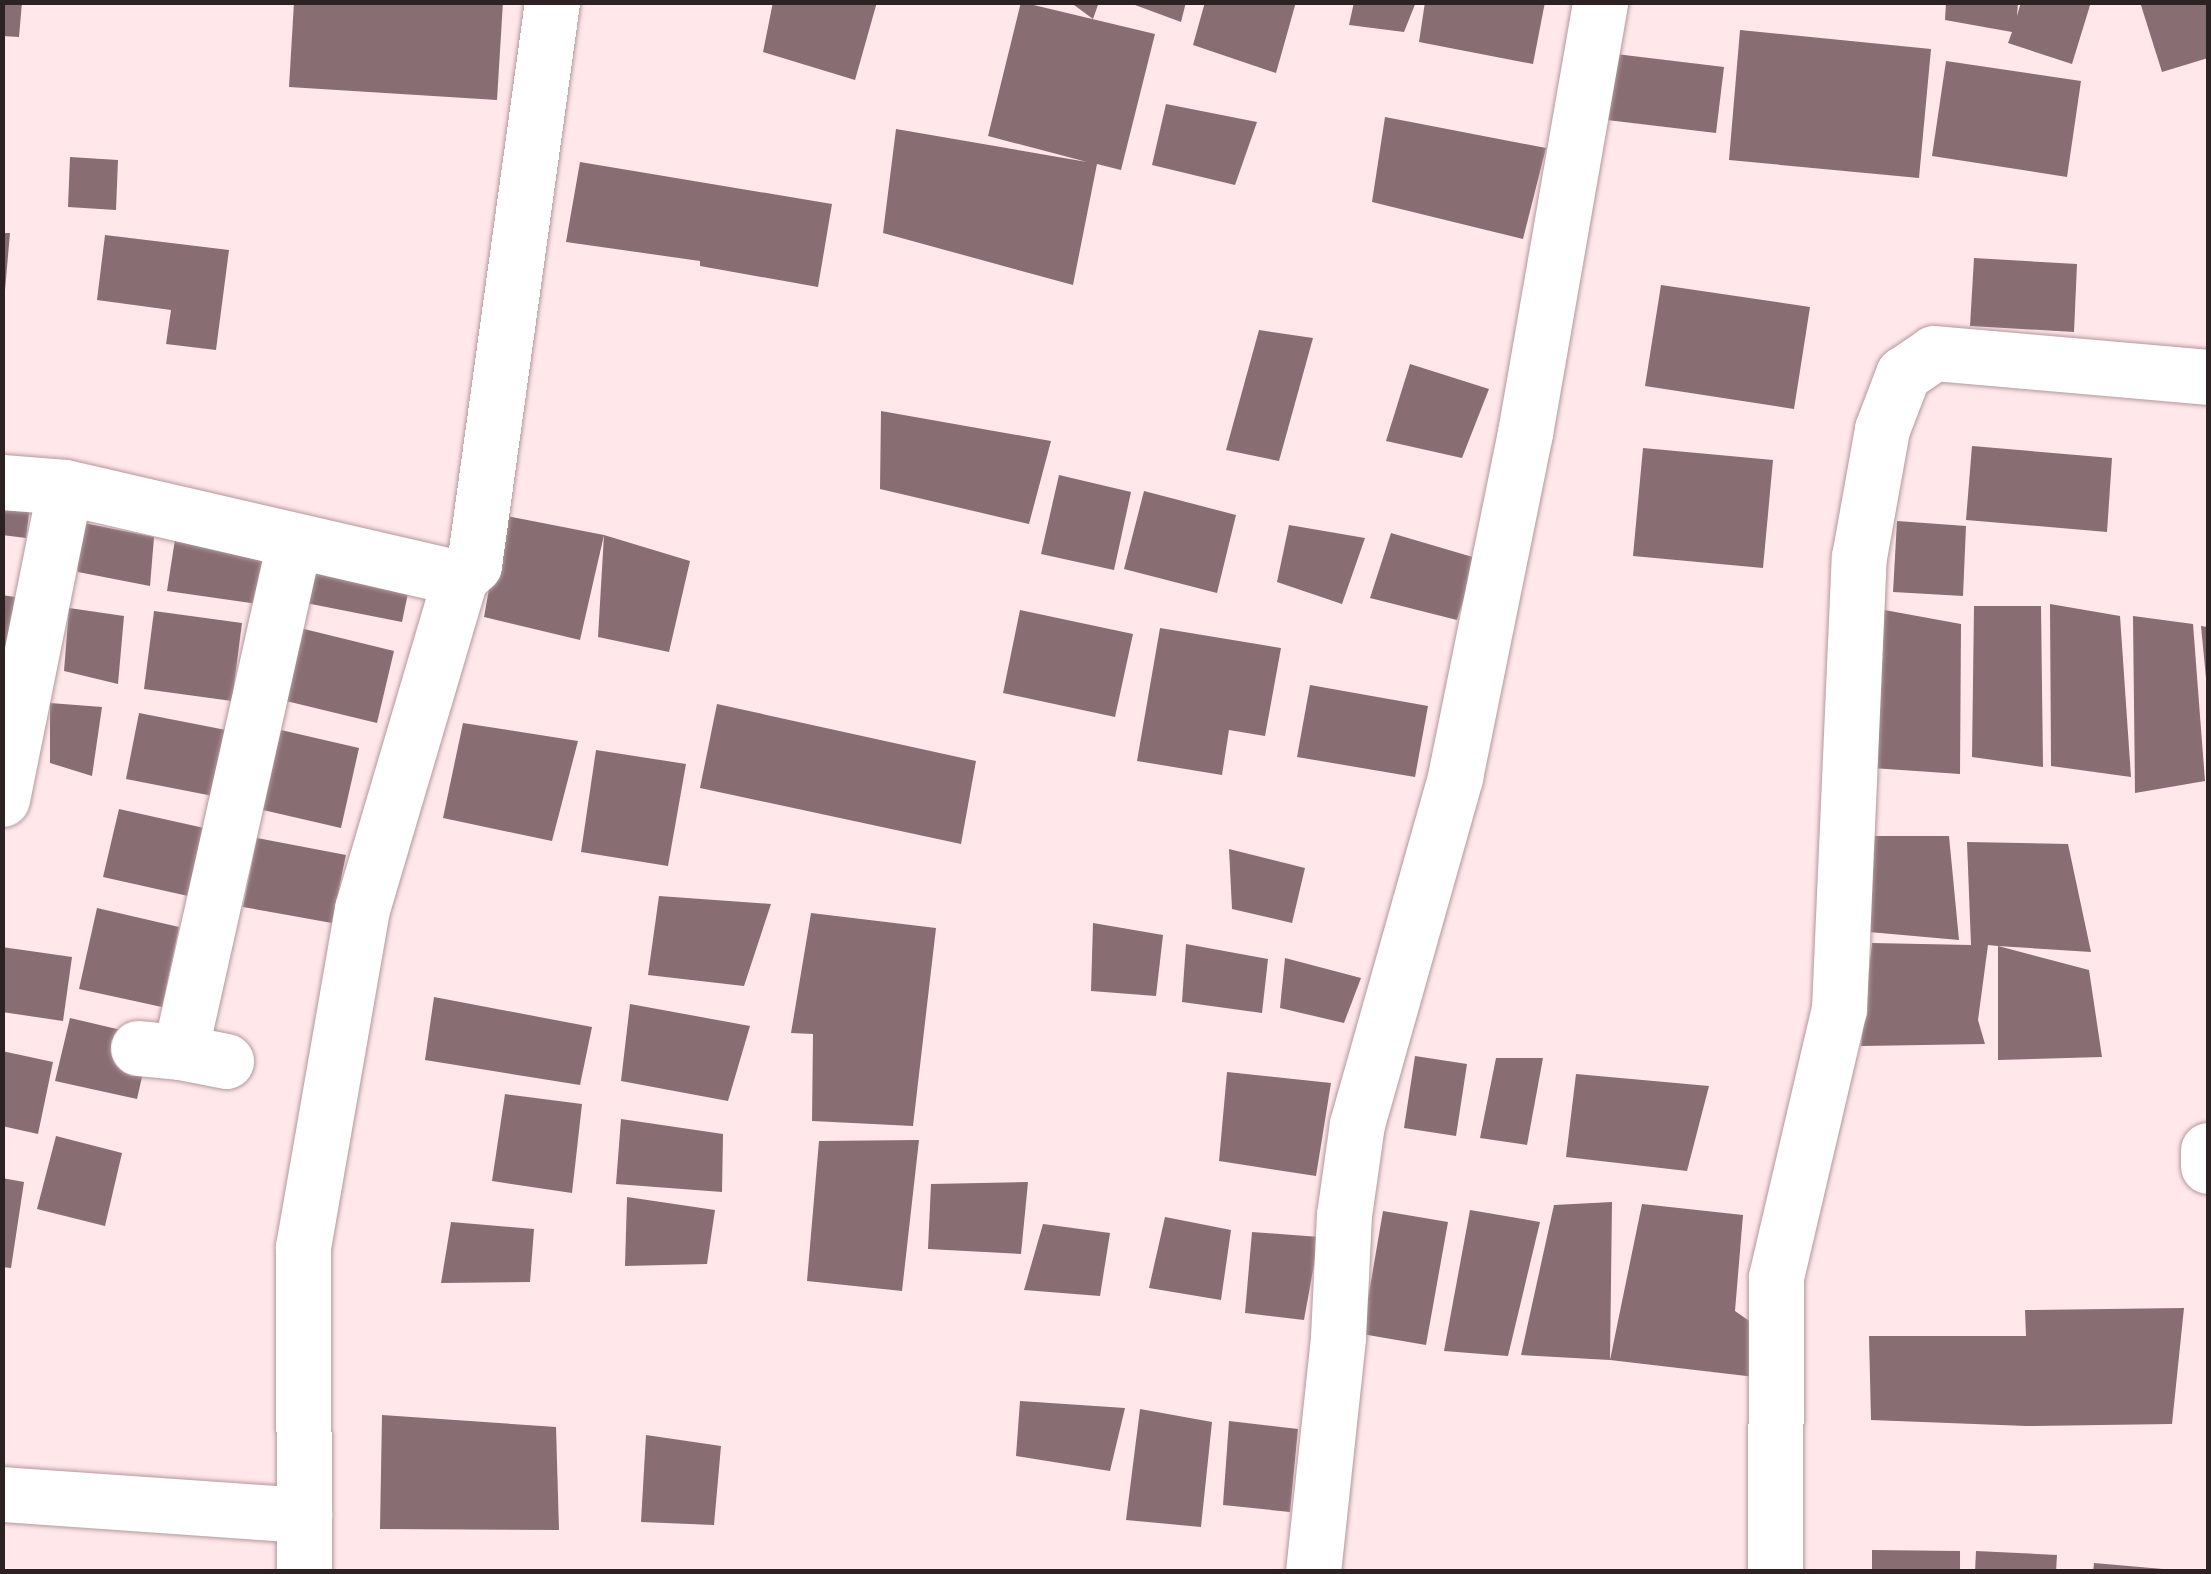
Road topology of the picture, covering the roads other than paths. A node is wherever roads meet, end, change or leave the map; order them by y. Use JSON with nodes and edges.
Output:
{"nodes":[{"id":1,"x":552,"y":2,"type":"edge"},
{"id":2,"x":1600,"y":2,"type":"edge"},
{"id":3,"x":2208,"y":377,"type":"edge"},
{"id":4,"x":2,"y":482,"type":"edge"},
{"id":5,"x":64,"y":488,"type":"junction"},
{"id":6,"x":294,"y":544,"type":"junction"},
{"id":7,"x":460,"y":578,"type":"junction"},
{"id":8,"x":2,"y":799,"type":"edge"},
{"id":9,"x":181,"y":1054,"type":"dead end"},
{"id":10,"x":2208,"y":1150,"type":"edge"},
{"id":11,"x":2208,"y":1166,"type":"edge"},
{"id":12,"x":2,"y":1494,"type":"edge"},
{"id":13,"x":304,"y":1515,"type":"junction"},
{"id":14,"x":306,"y":1571,"type":"edge"},
{"id":15,"x":1313,"y":1572,"type":"edge"},
{"id":16,"x":1775,"y":1572,"type":"edge"}],
"edges":[{"from":1,"to":7,"type":"street"},
{"from":2,"to":15,"type":"street"},
{"from":3,"to":16,"type":"street"},
{"from":4,"to":5,"type":"street"},
{"from":5,"to":6,"type":"street"},
{"from":5,"to":8,"type":"street"},
{"from":6,"to":7,"type":"street"},
{"from":6,"to":9,"type":"street"},
{"from":7,"to":13,"type":"street"},
{"from":10,"to":11,"type":"street"},
{"from":12,"to":13,"type":"street"},
{"from":13,"to":14,"type":"street"}]}
